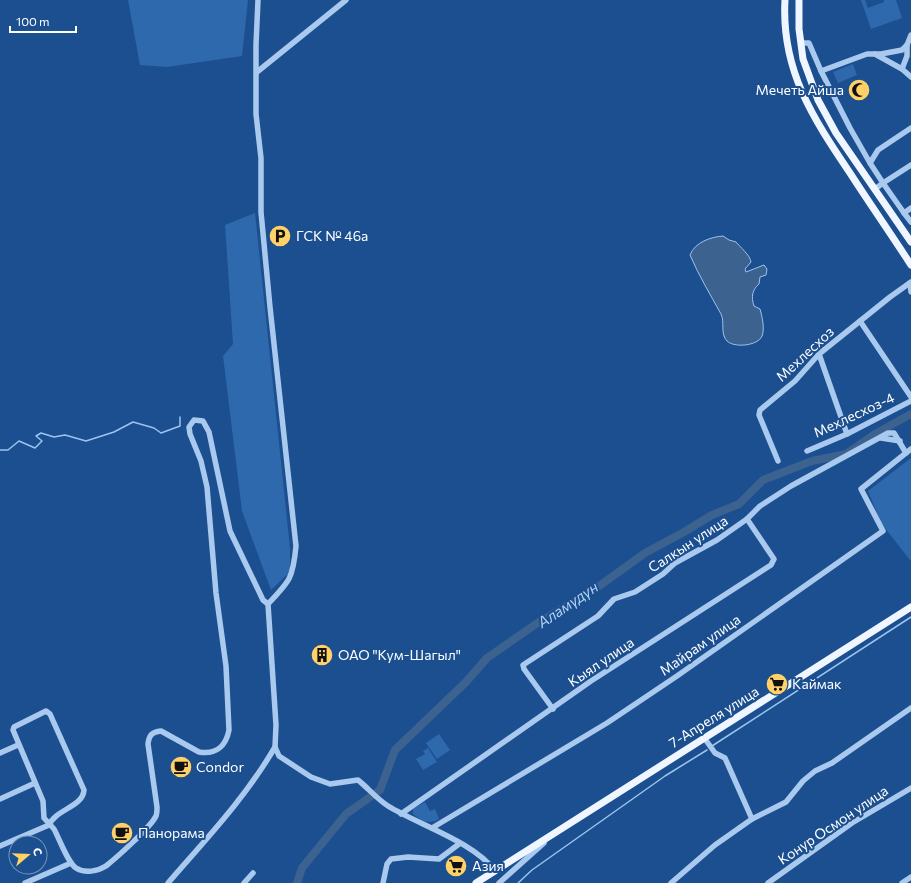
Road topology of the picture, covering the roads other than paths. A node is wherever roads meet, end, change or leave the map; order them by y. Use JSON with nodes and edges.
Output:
{"nodes":[{"id":1,"x":258,"y":0,"type":"edge"},
{"id":2,"x":346,"y":0,"type":"edge"},
{"id":3,"x":785,"y":0,"type":"edge"},
{"id":4,"x":799,"y":0,"type":"edge"},
{"id":5,"x":911,"y":35,"type":"edge"},
{"id":6,"x":801,"y":44,"type":"junction"},
{"id":7,"x":907,"y":45,"type":"junction"},
{"id":8,"x":874,"y":54,"type":"junction"},
{"id":9,"x":902,"y":69,"type":"junction"},
{"id":10,"x":821,"y":71,"type":"junction"},
{"id":11,"x":257,"y":72,"type":"junction"},
{"id":12,"x":911,"y":77,"type":"edge"},
{"id":13,"x":911,"y":128,"type":"edge"},
{"id":14,"x":870,"y":163,"type":"junction"},
{"id":15,"x":911,"y":165,"type":"edge"},
{"id":16,"x":883,"y":183,"type":"junction"},
{"id":17,"x":875,"y":189,"type":"junction"},
{"id":18,"x":911,"y":208,"type":"edge"},
{"id":19,"x":904,"y":213,"type":"junction"},
{"id":20,"x":911,"y":222,"type":"edge"},
{"id":21,"x":911,"y":242,"type":"edge"},
{"id":22,"x":911,"y":265,"type":"edge"},
{"id":23,"x":910,"y":283,"type":"edge"},
{"id":24,"x":911,"y":292,"type":"edge"},
{"id":25,"x":860,"y":321,"type":"junction"},
{"id":26,"x":819,"y":354,"type":"junction"},
{"id":27,"x":911,"y":397,"type":"edge"},
{"id":28,"x":911,"y":401,"type":"edge"},
{"id":29,"x":847,"y":434,"type":"junction"},
{"id":30,"x":806,"y":451,"type":"dead end"},
{"id":31,"x":909,"y":451,"type":"edge"},
{"id":32,"x":778,"y":461,"type":"dead end"},
{"id":33,"x":747,"y":519,"type":"junction"},
{"id":34,"x":268,"y":604,"type":"junction"},
{"id":35,"x":911,"y":607,"type":"edge"},
{"id":36,"x":911,"y":708,"type":"edge"},
{"id":37,"x":553,"y":709,"type":"junction"},
{"id":38,"x":705,"y":739,"type":"junction"},
{"id":39,"x":18,"y":745,"type":"junction"},
{"id":40,"x":275,"y":747,"type":"junction"},
{"id":41,"x":0,"y":753,"type":"edge"},
{"id":42,"x":35,"y":783,"type":"junction"},
{"id":43,"x":911,"y":788,"type":"edge"},
{"id":44,"x":0,"y":799,"type":"edge"},
{"id":45,"x":401,"y":814,"type":"junction"},
{"id":46,"x":752,"y":819,"type":"junction"},
{"id":47,"x":49,"y":825,"type":"junction"},
{"id":48,"x":432,"y":828,"type":"junction"},
{"id":49,"x":551,"y":837,"type":"junction"},
{"id":50,"x":460,"y":844,"type":"junction"},
{"id":51,"x":0,"y":846,"type":"edge"},
{"id":52,"x":71,"y":863,"type":"junction"},
{"id":53,"x":495,"y":871,"type":"junction"},
{"id":54,"x":254,"y":873,"type":"dead end"},
{"id":55,"x":911,"y":877,"type":"edge"},
{"id":56,"x":25,"y":883,"type":"edge"},
{"id":57,"x":168,"y":883,"type":"edge"},
{"id":58,"x":244,"y":883,"type":"edge"},
{"id":59,"x":383,"y":883,"type":"edge"},
{"id":60,"x":476,"y":883,"type":"edge"},
{"id":61,"x":500,"y":883,"type":"edge"},
{"id":62,"x":671,"y":883,"type":"edge"},
{"id":63,"x":768,"y":883,"type":"edge"},
{"id":64,"x":902,"y":883,"type":"edge"}],
"edges":[{"from":1,"to":11,"type":"street"},
{"from":2,"to":11,"type":"street"},
{"from":3,"to":22,"type":"main road"},
{"from":4,"to":6,"type":"main road"},
{"from":5,"to":7,"type":"street"},
{"from":6,"to":10,"type":"street"},
{"from":6,"to":17,"type":"main road"},
{"from":7,"to":8,"type":"street"},
{"from":7,"to":9,"type":"street"},
{"from":8,"to":9,"type":"street"},
{"from":8,"to":10,"type":"street"},
{"from":9,"to":12,"type":"street"},
{"from":10,"to":14,"type":"street"},
{"from":11,"to":34,"type":"street"},
{"from":13,"to":14,"type":"street"},
{"from":14,"to":16,"type":"street"},
{"from":15,"to":16,"type":"street"},
{"from":16,"to":17,"type":"street"},
{"from":16,"to":19,"type":"street"},
{"from":17,"to":21,"type":"main road"},
{"from":18,"to":19,"type":"street"},
{"from":19,"to":20,"type":"street"},
{"from":23,"to":24,"type":"street"},
{"from":23,"to":25,"type":"street","name":"Мехлесхоз"},
{"from":25,"to":26,"type":"street","name":"Мехлесхоз"},
{"from":25,"to":27,"type":"street","name":"Мехлесхоз-4"},
{"from":26,"to":29,"type":"street"},
{"from":26,"to":32,"type":"street","name":"Мехлесхоз"},
{"from":28,"to":29,"type":"street","name":"Мехлесхоз-4"},
{"from":29,"to":30,"type":"street","name":"Мехлесхоз-4"},
{"from":31,"to":33,"type":"street","name":"Салкын улица"},
{"from":31,"to":48,"type":"street","name":"Майрам улица"},
{"from":33,"to":37,"type":"street","name":"Кыял улица"},
{"from":33,"to":37,"type":"street","name":"Салкын улица"},
{"from":34,"to":40,"type":"street"},
{"from":34,"to":52,"type":"street"},
{"from":35,"to":38,"type":"main road","name":"7-Апреля улица"},
{"from":36,"to":46,"type":"street"},
{"from":37,"to":45,"type":"street","name":"Кыял улица"},
{"from":38,"to":46,"type":"street"},
{"from":38,"to":49,"type":"main road","name":"7-Апреля улица"},
{"from":39,"to":41,"type":"street"},
{"from":39,"to":42,"type":"street"},
{"from":39,"to":47,"type":"street"},
{"from":40,"to":45,"type":"street"},
{"from":40,"to":57,"type":"street"},
{"from":42,"to":44,"type":"street"},
{"from":42,"to":47,"type":"street"},
{"from":43,"to":63,"type":"street","name":"Конур Осмон улица"},
{"from":45,"to":48,"type":"street"},
{"from":46,"to":62,"type":"street"},
{"from":47,"to":51,"type":"street"},
{"from":47,"to":52,"type":"street"},
{"from":48,"to":50,"type":"street"},
{"from":49,"to":53,"type":"main road","name":"7-Апреля улица"},
{"from":49,"to":61,"type":"street"},
{"from":50,"to":53,"type":"street"},
{"from":50,"to":59,"type":"street"},
{"from":52,"to":56,"type":"street"},
{"from":53,"to":60,"type":"main road"},
{"from":54,"to":58,"type":"street"},
{"from":55,"to":64,"type":"street"}]}
